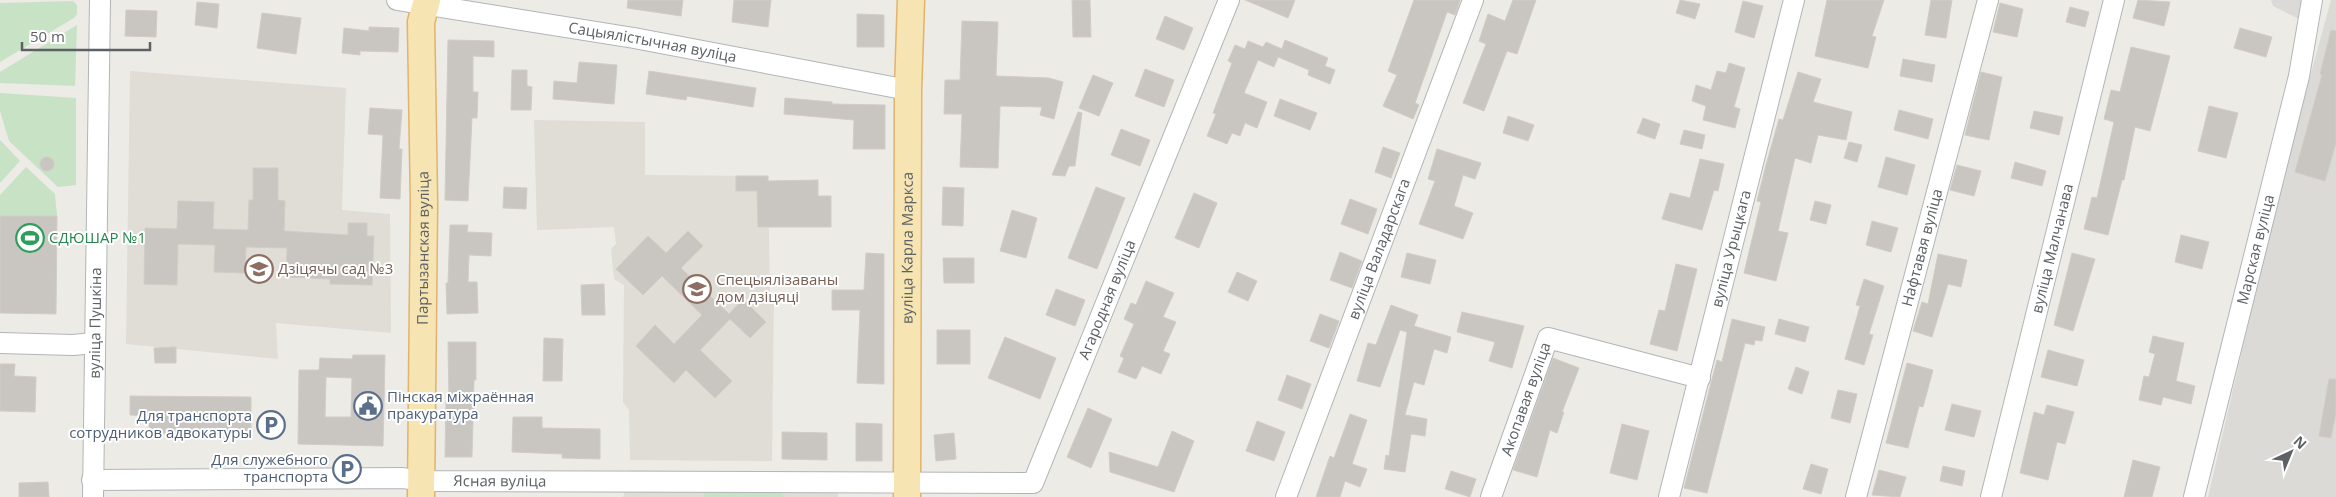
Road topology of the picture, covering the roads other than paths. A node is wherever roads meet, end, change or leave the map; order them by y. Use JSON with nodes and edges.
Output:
{"nodes":[{"id":1,"x":100,"y":0,"type":"edge"},
{"id":2,"x":397,"y":0,"type":"edge"},
{"id":3,"x":911,"y":0,"type":"edge"},
{"id":4,"x":1229,"y":0,"type":"edge"},
{"id":5,"x":1473,"y":0,"type":"edge"},
{"id":6,"x":1794,"y":0,"type":"edge"},
{"id":7,"x":1988,"y":0,"type":"edge"},
{"id":8,"x":2114,"y":0,"type":"edge"},
{"id":9,"x":2312,"y":0,"type":"edge"},
{"id":10,"x":427,"y":3,"type":"edge"},
{"id":11,"x":908,"y":90,"type":"junction"},
{"id":12,"x":0,"y":342,"type":"edge"},
{"id":13,"x":94,"y":343,"type":"junction"},
{"id":14,"x":1700,"y":378,"type":"junction"},
{"id":15,"x":92,"y":488,"type":"edge"},
{"id":16,"x":421,"y":489,"type":"edge"},
{"id":17,"x":907,"y":490,"type":"edge"},
{"id":18,"x":1286,"y":497,"type":"edge"},
{"id":19,"x":1491,"y":497,"type":"edge"},
{"id":20,"x":1669,"y":497,"type":"edge"},
{"id":21,"x":1856,"y":497,"type":"edge"},
{"id":22,"x":1991,"y":497,"type":"edge"},
{"id":23,"x":2194,"y":497,"type":"edge"}],
"edges":[{"from":1,"to":13,"type":"street","name":"вуліца Пушкіна"},
{"from":2,"to":10,"type":"street","name":"Сацыялістычная вуліца"},
{"from":3,"to":11,"type":"main road","name":"вуліца Карла Маркса"},
{"from":4,"to":17,"type":"street","name":"Агародная вуліца"},
{"from":5,"to":18,"type":"street","name":"вуліца Валадарскага"},
{"from":6,"to":14,"type":"street","name":"вуліца Урыцкага"},
{"from":7,"to":21,"type":"street","name":"Нафтавая вуліца"},
{"from":8,"to":22,"type":"street","name":"вуліца Малчанава"},
{"from":9,"to":23,"type":"street","name":"Марская вуліца"},
{"from":10,"to":11,"type":"street","name":"Сацыялістычная вуліца"},
{"from":10,"to":16,"type":"main road","name":"Партызанская вуліца"},
{"from":11,"to":17,"type":"main road","name":"вуліца Карла Маркса"},
{"from":12,"to":13,"type":"street"},
{"from":13,"to":15,"type":"street","name":"вуліца Пушкіна"},
{"from":14,"to":19,"type":"street","name":"Акопавая вуліца"},
{"from":14,"to":20,"type":"street","name":"вуліца Урыцкага"},
{"from":15,"to":16,"type":"street","name":"Ясная вуліца"},
{"from":16,"to":17,"type":"street","name":"Ясная вуліца"}]}
